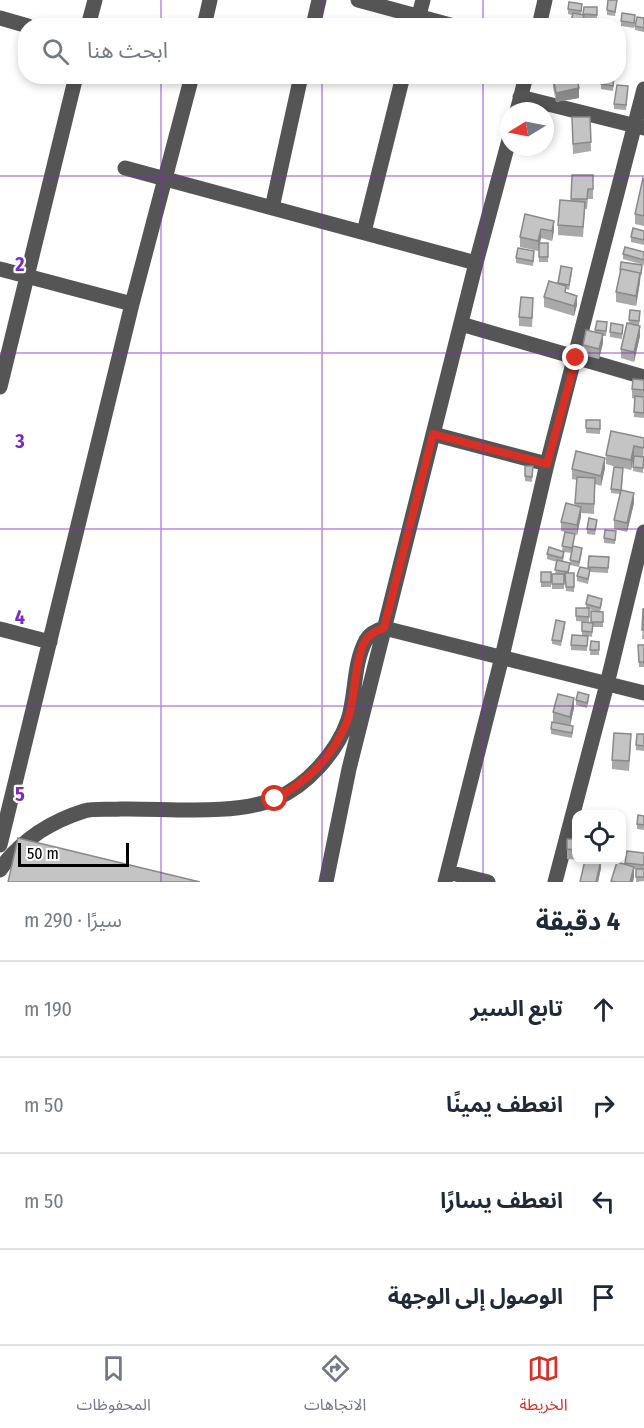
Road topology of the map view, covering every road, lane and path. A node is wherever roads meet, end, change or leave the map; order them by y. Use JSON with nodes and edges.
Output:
{"nodes":[{"id":1,"x":95,"y":0,"type":"edge"},
{"id":2,"x":210,"y":0,"type":"edge"},
{"id":3,"x":319,"y":0,"type":"edge"},
{"id":4,"x":358,"y":0,"type":"edge"},
{"id":5,"x":423,"y":0,"type":"edge"},
{"id":6,"x":545,"y":0,"type":"edge"},
{"id":7,"x":0,"y":18,"type":"edge"},
{"id":8,"x":90,"y":18,"type":"edge"},
{"id":9,"x":206,"y":18,"type":"edge"},
{"id":10,"x":315,"y":18,"type":"edge"},
{"id":11,"x":409,"y":18,"type":"edge"},
{"id":12,"x":418,"y":18,"type":"edge"},
{"id":13,"x":540,"y":18,"type":"edge"},
{"id":14,"x":18,"y":23,"type":"edge"},
{"id":15,"x":74,"y":84,"type":"edge"},
{"id":16,"x":190,"y":84,"type":"edge"},
{"id":17,"x":299,"y":84,"type":"edge"},
{"id":18,"x":401,"y":84,"type":"edge"},
{"id":19,"x":524,"y":84,"type":"edge"},
{"id":20,"x":644,"y":89,"type":"edge"},
{"id":21,"x":520,"y":102,"type":"edge"},
{"id":22,"x":554,"y":111,"type":"edge"},
{"id":23,"x":640,"y":127,"type":"edge"},
{"id":24,"x":505,"y":156,"type":"edge"},
{"id":25,"x":124,"y":168,"type":"dead end"},
{"id":26,"x":166,"y":180,"type":"junction"},
{"id":27,"x":272,"y":208,"type":"junction"},
{"id":28,"x":364,"y":232,"type":"junction"},
{"id":29,"x":476,"y":263,"type":"junction"},
{"id":30,"x":0,"y":269,"type":"edge"},
{"id":31,"x":27,"y":276,"type":"junction"},
{"id":32,"x":132,"y":304,"type":"junction"},
{"id":33,"x":461,"y":324,"type":"junction"},
{"id":34,"x":576,"y":358,"type":"junction"},
{"id":35,"x":644,"y":377,"type":"edge"},
{"id":36,"x":0,"y":387,"type":"edge"},
{"id":37,"x":433,"y":434,"type":"junction"},
{"id":38,"x":547,"y":464,"type":"junction"},
{"id":39,"x":644,"y":532,"type":"edge"},
{"id":40,"x":384,"y":628,"type":"junction"},
{"id":41,"x":0,"y":629,"type":"edge"},
{"id":42,"x":50,"y":642,"type":"junction"},
{"id":43,"x":502,"y":657,"type":"junction"},
{"id":44,"x":608,"y":684,"type":"junction"},
{"id":45,"x":644,"y":693,"type":"edge"},
{"id":46,"x":0,"y":845,"type":"edge"},
{"id":47,"x":0,"y":870,"type":"edge"},
{"id":48,"x":446,"y":877,"type":"edge"},
{"id":49,"x":326,"y":882,"type":"edge"},
{"id":50,"x":489,"y":882,"type":"edge"},
{"id":51,"x":555,"y":882,"type":"edge"}],
"edges":[{"from":1,"to":8,"type":"street"},
{"from":2,"to":9,"type":"street"},
{"from":3,"to":10,"type":"street"},
{"from":4,"to":11,"type":"street"},
{"from":5,"to":12,"type":"street"},
{"from":6,"to":13,"type":"street"},
{"from":7,"to":14,"type":"street"},
{"from":15,"to":31,"type":"street"},
{"from":16,"to":26,"type":"street"},
{"from":17,"to":27,"type":"street"},
{"from":18,"to":28,"type":"street"},
{"from":19,"to":21,"type":"street"},
{"from":20,"to":23,"type":"street"},
{"from":22,"to":23,"type":"street"},
{"from":23,"to":34,"type":"street"},
{"from":24,"to":29,"type":"street"},
{"from":25,"to":26,"type":"street"},
{"from":26,"to":27,"type":"street"},
{"from":26,"to":32,"type":"street"},
{"from":27,"to":28,"type":"street"},
{"from":28,"to":29,"type":"street"},
{"from":29,"to":33,"type":"street"},
{"from":30,"to":31,"type":"street"},
{"from":31,"to":32,"type":"street"},
{"from":31,"to":36,"type":"street"},
{"from":32,"to":42,"type":"street"},
{"from":33,"to":34,"type":"street"},
{"from":33,"to":37,"type":"street"},
{"from":34,"to":35,"type":"street"},
{"from":34,"to":38,"type":"street"},
{"from":37,"to":38,"type":"street"},
{"from":37,"to":40,"type":"street"},
{"from":38,"to":43,"type":"street"},
{"from":39,"to":44,"type":"street"},
{"from":40,"to":43,"type":"street"},
{"from":40,"to":47,"type":"street"},
{"from":40,"to":49,"type":"street"},
{"from":41,"to":42,"type":"street"},
{"from":42,"to":46,"type":"street"},
{"from":43,"to":44,"type":"street"},
{"from":43,"to":48,"type":"street"},
{"from":44,"to":45,"type":"street"},
{"from":44,"to":51,"type":"street"},
{"from":48,"to":50,"type":"street"}]}
